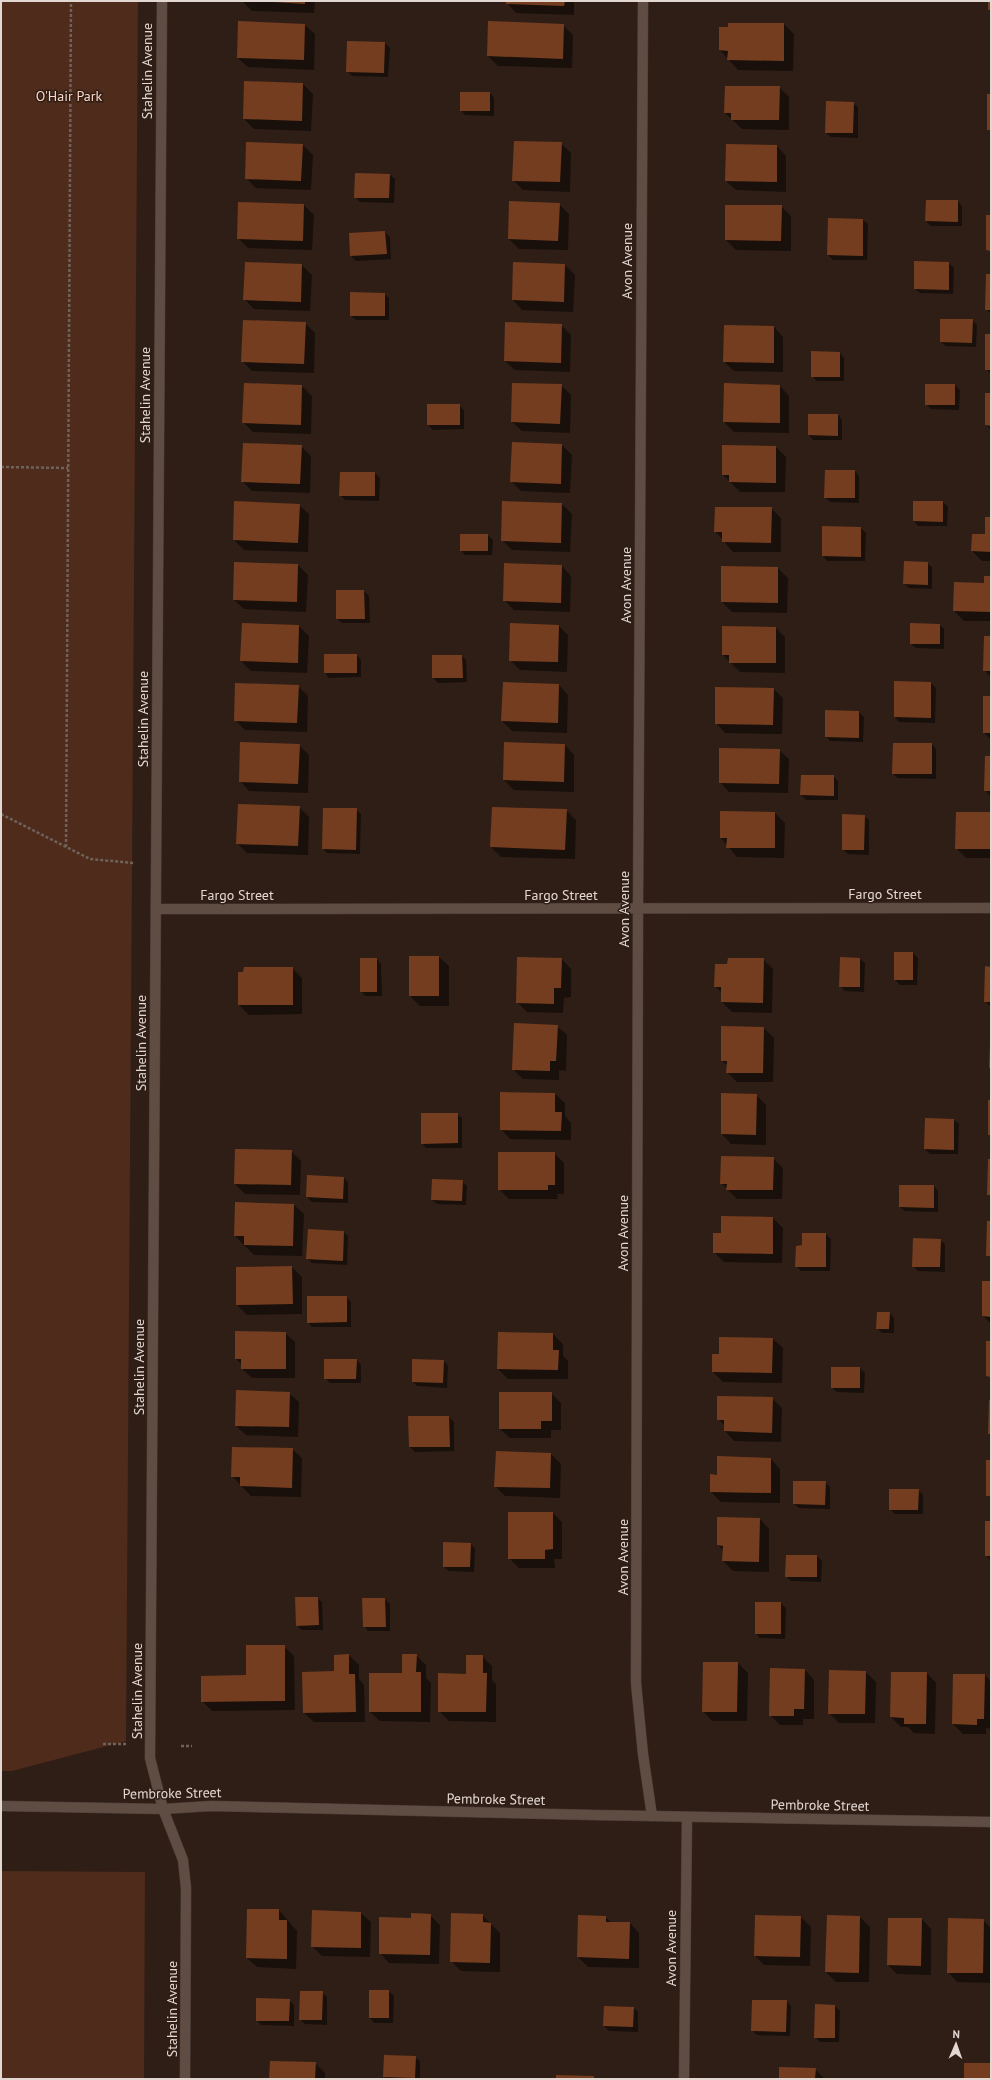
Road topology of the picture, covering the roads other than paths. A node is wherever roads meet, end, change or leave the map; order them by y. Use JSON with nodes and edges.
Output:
{"nodes":[{"id":1,"x":162,"y":1,"type":"edge"},
{"id":2,"x":643,"y":1,"type":"edge"},
{"id":3,"x":638,"y":908,"type":"junction"},
{"id":4,"x":991,"y":908,"type":"edge"},
{"id":5,"x":156,"y":909,"type":"junction"},
{"id":6,"x":1,"y":1806,"type":"edge"},
{"id":7,"x":163,"y":1809,"type":"junction"},
{"id":8,"x":652,"y":1816,"type":"junction"},
{"id":9,"x":687,"y":1817,"type":"junction"},
{"id":10,"x":991,"y":1822,"type":"edge"},
{"id":11,"x":185,"y":2079,"type":"edge"},
{"id":12,"x":684,"y":2079,"type":"edge"}],
"edges":[{"from":1,"to":5,"type":"street","name":"Stahelin Avenue"},
{"from":2,"to":3,"type":"street","name":"Avon Avenue"},
{"from":3,"to":4,"type":"street","name":"Fargo Street"},
{"from":3,"to":5,"type":"street","name":"Fargo Street"},
{"from":3,"to":8,"type":"street","name":"Avon Avenue"},
{"from":5,"to":7,"type":"street","name":"Stahelin Avenue"},
{"from":6,"to":7,"type":"street","name":"Pembroke Street"},
{"from":7,"to":8,"type":"street","name":"Pembroke Street"},
{"from":7,"to":11,"type":"street","name":"Stahelin Avenue"},
{"from":8,"to":9,"type":"street","name":"Pembroke Street"},
{"from":9,"to":10,"type":"street","name":"Pembroke Street"},
{"from":9,"to":12,"type":"street","name":"Avon Avenue"}]}
